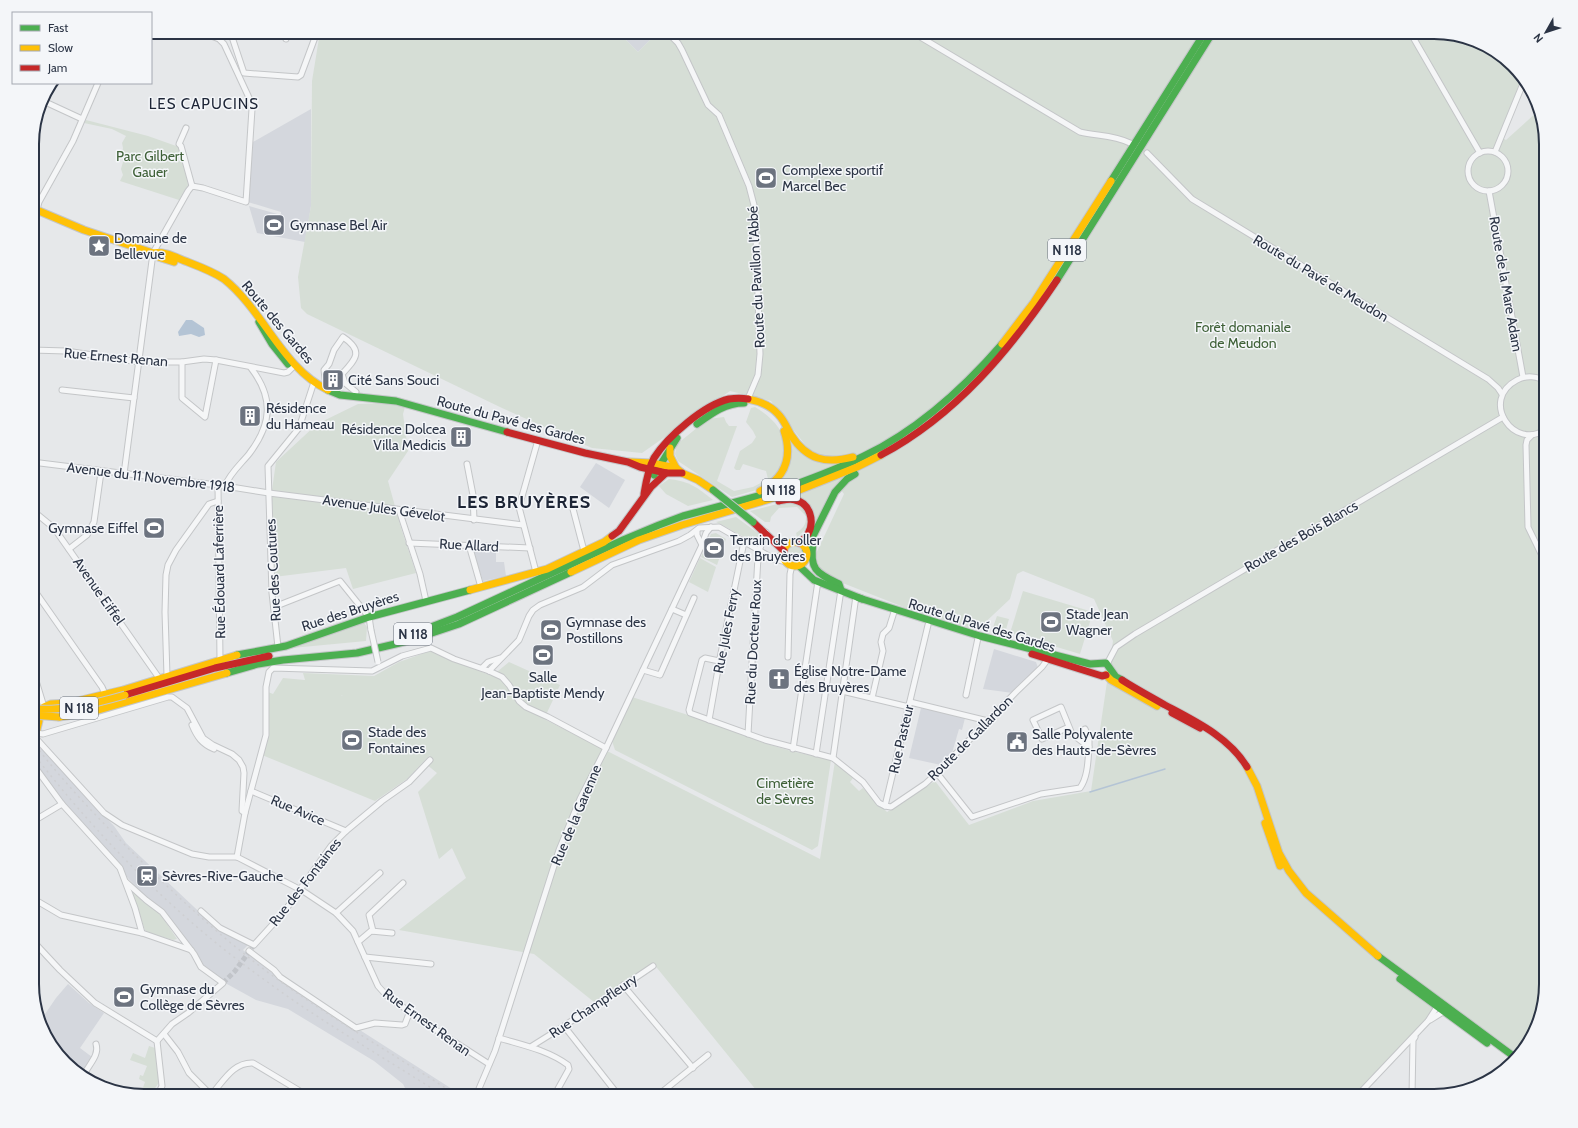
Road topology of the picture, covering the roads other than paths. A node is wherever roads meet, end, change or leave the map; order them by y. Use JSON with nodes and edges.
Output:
{"nodes":[{"id":1,"x":219,"y":39,"type":"edge"},
{"id":2,"x":233,"y":39,"type":"edge"},
{"id":3,"x":315,"y":39,"type":"edge"},
{"id":4,"x":674,"y":39,"type":"edge"},
{"id":5,"x":924,"y":39,"type":"edge"},
{"id":6,"x":1201,"y":39,"type":"edge"},
{"id":7,"x":1209,"y":39,"type":"edge"},
{"id":8,"x":1414,"y":39,"type":"edge"},
{"id":9,"x":98,"y":84,"type":"edge"},
{"id":10,"x":1522,"y":87,"type":"edge"},
{"id":11,"x":47,"y":103,"type":"edge"},
{"id":12,"x":82,"y":119,"type":"junction"},
{"id":13,"x":186,"y":128,"type":"dead end"},
{"id":14,"x":1130,"y":143,"type":"dead end"},
{"id":15,"x":1495,"y":152,"type":"junction"},
{"id":16,"x":1147,"y":153,"type":"dead end"},
{"id":17,"x":1480,"y":153,"type":"junction"},
{"id":18,"x":192,"y":186,"type":"junction"},
{"id":19,"x":1489,"y":191,"type":"junction"},
{"id":20,"x":39,"y":202,"type":"edge"},
{"id":21,"x":39,"y":211,"type":"edge"},
{"id":22,"x":154,"y":249,"type":"junction"},
{"id":23,"x":39,"y":350,"type":"edge"},
{"id":24,"x":216,"y":360,"type":"junction"},
{"id":25,"x":139,"y":362,"type":"junction"},
{"id":26,"x":182,"y":362,"type":"junction"},
{"id":27,"x":251,"y":368,"type":"junction"},
{"id":28,"x":292,"y":368,"type":"junction"},
{"id":29,"x":1523,"y":377,"type":"junction"},
{"id":30,"x":1539,"y":378,"type":"edge"},
{"id":31,"x":1494,"y":383,"type":"junction"},
{"id":32,"x":315,"y":384,"type":"junction"},
{"id":33,"x":1508,"y":385,"type":"junction"},
{"id":34,"x":325,"y":389,"type":"junction"},
{"id":35,"x":62,"y":390,"type":"dead end"},
{"id":36,"x":356,"y":392,"type":"dead end"},
{"id":37,"x":1502,"y":394,"type":"junction"},
{"id":38,"x":134,"y":398,"type":"junction"},
{"id":39,"x":388,"y":400,"type":"junction"},
{"id":40,"x":747,"y":401,"type":"junction"},
{"id":41,"x":1503,"y":417,"type":"junction"},
{"id":42,"x":1539,"y":432,"type":"edge"},
{"id":43,"x":1532,"y":435,"type":"junction"},
{"id":44,"x":538,"y":440,"type":"junction"},
{"id":45,"x":670,"y":446,"type":"junction"},
{"id":46,"x":874,"y":451,"type":"junction"},
{"id":47,"x":878,"y":459,"type":"junction"},
{"id":48,"x":39,"y":463,"type":"edge"},
{"id":49,"x":467,"y":464,"type":"dead end"},
{"id":50,"x":654,"y":467,"type":"junction"},
{"id":51,"x":679,"y":471,"type":"junction"},
{"id":52,"x":101,"y":472,"type":"junction"},
{"id":53,"x":666,"y":473,"type":"junction"},
{"id":54,"x":124,"y":474,"type":"junction"},
{"id":55,"x":218,"y":485,"type":"junction"},
{"id":56,"x":225,"y":486,"type":"junction"},
{"id":57,"x":651,"y":487,"type":"junction"},
{"id":58,"x":269,"y":493,"type":"junction"},
{"id":59,"x":643,"y":498,"type":"junction"},
{"id":60,"x":772,"y":498,"type":"junction"},
{"id":61,"x":218,"y":502,"type":"junction"},
{"id":62,"x":735,"y":502,"type":"junction"},
{"id":63,"x":573,"y":509,"type":"dead end"},
{"id":64,"x":400,"y":510,"type":"junction"},
{"id":65,"x":39,"y":516,"type":"edge"},
{"id":66,"x":474,"y":520,"type":"junction"},
{"id":67,"x":523,"y":525,"type":"junction"},
{"id":68,"x":817,"y":530,"type":"junction"},
{"id":69,"x":766,"y":532,"type":"junction"},
{"id":70,"x":701,"y":534,"type":"junction"},
{"id":71,"x":744,"y":542,"type":"junction"},
{"id":72,"x":409,"y":543,"type":"junction"},
{"id":73,"x":790,"y":543,"type":"junction"},
{"id":74,"x":799,"y":543,"type":"junction"},
{"id":75,"x":469,"y":546,"type":"junction"},
{"id":76,"x":530,"y":548,"type":"junction"},
{"id":77,"x":69,"y":549,"type":"junction"},
{"id":78,"x":806,"y":550,"type":"junction"},
{"id":79,"x":1539,"y":550,"type":"edge"},
{"id":80,"x":584,"y":551,"type":"junction"},
{"id":81,"x":759,"y":551,"type":"junction"},
{"id":82,"x":784,"y":553,"type":"junction"},
{"id":83,"x":774,"y":559,"type":"junction"},
{"id":84,"x":806,"y":559,"type":"junction"},
{"id":85,"x":792,"y":564,"type":"junction"},
{"id":86,"x":536,"y":572,"type":"junction"},
{"id":87,"x":818,"y":581,"type":"junction"},
{"id":88,"x":481,"y":587,"type":"junction"},
{"id":89,"x":841,"y":590,"type":"junction"},
{"id":90,"x":39,"y":597,"type":"edge"},
{"id":91,"x":858,"y":597,"type":"junction"},
{"id":92,"x":694,"y":598,"type":"dead end"},
{"id":93,"x":426,"y":601,"type":"junction"},
{"id":94,"x":274,"y":607,"type":"junction"},
{"id":95,"x":672,"y":609,"type":"junction"},
{"id":96,"x":894,"y":612,"type":"junction"},
{"id":97,"x":686,"y":615,"type":"junction"},
{"id":98,"x":369,"y":617,"type":"junction"},
{"id":99,"x":928,"y":625,"type":"junction"},
{"id":100,"x":978,"y":638,"type":"junction"},
{"id":101,"x":278,"y":647,"type":"junction"},
{"id":102,"x":502,"y":657,"type":"junction"},
{"id":103,"x":788,"y":657,"type":"dead end"},
{"id":104,"x":1048,"y":659,"type":"junction"},
{"id":105,"x":220,"y":660,"type":"junction"},
{"id":106,"x":719,"y":661,"type":"junction"},
{"id":107,"x":1099,"y":664,"type":"junction"},
{"id":108,"x":379,"y":668,"type":"junction"},
{"id":109,"x":482,"y":668,"type":"junction"},
{"id":110,"x":1108,"y":669,"type":"junction"},
{"id":111,"x":489,"y":670,"type":"junction"},
{"id":112,"x":643,"y":670,"type":"junction"},
{"id":113,"x":1098,"y":674,"type":"junction"},
{"id":114,"x":167,"y":676,"type":"junction"},
{"id":115,"x":159,"y":678,"type":"junction"},
{"id":116,"x":39,"y":691,"type":"edge"},
{"id":117,"x":842,"y":691,"type":"junction"},
{"id":118,"x":105,"y":694,"type":"junction"},
{"id":119,"x":966,"y":694,"type":"dead end"},
{"id":120,"x":872,"y":698,"type":"junction"},
{"id":121,"x":126,"y":699,"type":"junction"},
{"id":122,"x":910,"y":704,"type":"junction"},
{"id":123,"x":184,"y":706,"type":"junction"},
{"id":124,"x":44,"y":707,"type":"joint"},
{"id":125,"x":39,"y":710,"type":"edge"},
{"id":126,"x":39,"y":716,"type":"edge"},
{"id":127,"x":709,"y":720,"type":"junction"},
{"id":128,"x":988,"y":721,"type":"junction"},
{"id":129,"x":1069,"y":727,"type":"junction"},
{"id":130,"x":1085,"y":729,"type":"dead end"},
{"id":131,"x":39,"y":734,"type":"edge"},
{"id":132,"x":748,"y":734,"type":"junction"},
{"id":133,"x":39,"y":741,"type":"edge"},
{"id":134,"x":1089,"y":747,"type":"junction"},
{"id":135,"x":606,"y":748,"type":"junction"},
{"id":136,"x":793,"y":749,"type":"junction"},
{"id":137,"x":816,"y":754,"type":"junction"},
{"id":138,"x":833,"y":758,"type":"junction"},
{"id":139,"x":430,"y":760,"type":"dead end"},
{"id":140,"x":39,"y":773,"type":"edge"},
{"id":141,"x":938,"y":773,"type":"junction"},
{"id":142,"x":250,"y":791,"type":"junction"},
{"id":143,"x":62,"y":804,"type":"junction"},
{"id":144,"x":885,"y":806,"type":"junction"},
{"id":145,"x":245,"y":813,"type":"junction"},
{"id":146,"x":39,"y":818,"type":"edge"},
{"id":147,"x":243,"y":821,"type":"junction"},
{"id":148,"x":346,"y":831,"type":"junction"},
{"id":149,"x":237,"y":857,"type":"junction"},
{"id":150,"x":380,"y":873,"type":"dead end"},
{"id":151,"x":126,"y":882,"type":"junction"},
{"id":152,"x":403,"y":883,"type":"dead end"},
{"id":153,"x":299,"y":890,"type":"junction"},
{"id":154,"x":39,"y":902,"type":"edge"},
{"id":155,"x":201,"y":911,"type":"dead end"},
{"id":156,"x":336,"y":913,"type":"junction"},
{"id":157,"x":373,"y":931,"type":"junction"},
{"id":158,"x":142,"y":933,"type":"junction"},
{"id":159,"x":392,"y":933,"type":"dead end"},
{"id":160,"x":181,"y":937,"type":"junction"},
{"id":161,"x":358,"y":942,"type":"junction"},
{"id":162,"x":176,"y":944,"type":"junction"},
{"id":163,"x":39,"y":948,"type":"edge"},
{"id":164,"x":192,"y":951,"type":"junction"},
{"id":165,"x":249,"y":951,"type":"dead end"},
{"id":166,"x":365,"y":957,"type":"junction"},
{"id":167,"x":431,"y":964,"type":"dead end"},
{"id":168,"x":653,"y":966,"type":"dead end"},
{"id":169,"x":623,"y":985,"type":"junction"},
{"id":170,"x":1442,"y":1007,"type":"junction"},
{"id":171,"x":410,"y":1011,"type":"junction"},
{"id":172,"x":564,"y":1026,"type":"junction"},
{"id":173,"x":164,"y":1034,"type":"junction"},
{"id":174,"x":1416,"y":1034,"type":"junction"},
{"id":175,"x":499,"y":1038,"type":"junction"},
{"id":176,"x":157,"y":1041,"type":"junction"},
{"id":177,"x":96,"y":1044,"type":"dead end"},
{"id":178,"x":532,"y":1046,"type":"junction"},
{"id":179,"x":708,"y":1055,"type":"dead end"},
{"id":180,"x":1511,"y":1055,"type":"edge"},
{"id":181,"x":1509,"y":1057,"type":"edge"},
{"id":182,"x":489,"y":1064,"type":"junction"},
{"id":183,"x":693,"y":1068,"type":"junction"},
{"id":184,"x":87,"y":1072,"type":"edge"},
{"id":185,"x":162,"y":1089,"type":"edge"},
{"id":186,"x":205,"y":1089,"type":"edge"},
{"id":187,"x":218,"y":1089,"type":"edge"},
{"id":188,"x":296,"y":1089,"type":"edge"},
{"id":189,"x":479,"y":1089,"type":"edge"},
{"id":190,"x":558,"y":1089,"type":"edge"},
{"id":191,"x":614,"y":1089,"type":"edge"},
{"id":192,"x":666,"y":1089,"type":"edge"},
{"id":193,"x":1364,"y":1089,"type":"edge"},
{"id":194,"x":1412,"y":1089,"type":"edge"}],
"edges":[{"from":1,"to":18,"type":"street"},
{"from":2,"to":3,"type":"street"},
{"from":4,"to":40,"type":"street","name":"Route du Pavillon l'Abbé"},
{"from":5,"to":14,"type":"street"},
{"from":6,"to":46,"type":"main road","number":"N 118"},
{"from":7,"to":47,"type":"main road","number":"N 118"},
{"from":8,"to":17,"type":"street"},
{"from":9,"to":12,"type":"street"},
{"from":10,"to":15,"type":"street"},
{"from":11,"to":12,"type":"street"},
{"from":12,"to":20,"type":"street"},
{"from":13,"to":18,"type":"street"},
{"from":15,"to":17,"type":"street"},
{"from":15,"to":19,"type":"street"},
{"from":16,"to":31,"type":"street","name":"Route du Pavé de Meudon"},
{"from":17,"to":19,"type":"street"},
{"from":18,"to":22,"type":"street"},
{"from":19,"to":29,"type":"street","name":"Route de la Mare Adam"},
{"from":21,"to":22,"type":"main road","name":"Route des Gardes"},
{"from":22,"to":25,"type":"street"},
{"from":22,"to":28,"type":"main road","name":"Route des Gardes"},
{"from":22,"to":32,"type":"main road","name":"Route des Gardes"},
{"from":23,"to":25,"type":"street","name":"Rue Ernest Renan"},
{"from":24,"to":26,"type":"street","name":"Rue Ernest Renan"},
{"from":24,"to":26,"type":"street"},
{"from":24,"to":27,"type":"street","name":"Rue Ernest Renan"},
{"from":25,"to":26,"type":"street","name":"Rue Ernest Renan"},
{"from":25,"to":38,"type":"street"},
{"from":27,"to":28,"type":"street","name":"Rue Ernest Renan"},
{"from":27,"to":56,"type":"street"},
{"from":28,"to":32,"type":"main road","name":"Route des Gardes"},
{"from":29,"to":30,"type":"street"},
{"from":29,"to":33,"type":"street"},
{"from":31,"to":33,"type":"street"},
{"from":31,"to":37,"type":"street","name":"Route du Pavé de Meudon"},
{"from":32,"to":34,"type":"main road","name":"Route du Pavé des Gardes"},
{"from":32,"to":39,"type":"main road","name":"Route du Pavé des Gardes"},
{"from":32,"to":58,"type":"street","name":"Rue des Coutures"},
{"from":33,"to":37,"type":"street"},
{"from":34,"to":36,"type":"street"},
{"from":34,"to":39,"type":"main road","name":"Route du Pavé des Gardes"},
{"from":35,"to":38,"type":"street"},
{"from":37,"to":41,"type":"street"},
{"from":38,"to":54,"type":"street"},
{"from":39,"to":44,"type":"main road","name":"Route du Pavé des Gardes"},
{"from":40,"to":45,"type":"main road"},
{"from":40,"to":46,"type":"main road"},
{"from":40,"to":50,"type":"main road"},
{"from":40,"to":62,"type":"main road"},
{"from":41,"to":43,"type":"street"},
{"from":41,"to":110,"type":"street","name":"Route des Bois Blancs"},
{"from":42,"to":43,"type":"street"},
{"from":43,"to":79,"type":"street"},
{"from":44,"to":50,"type":"main road","name":"Route du Pavé des Gardes"},
{"from":44,"to":67,"type":"street"},
{"from":45,"to":50,"type":"main road"},
{"from":45,"to":51,"type":"main road"},
{"from":46,"to":62,"type":"main road","number":"N 118"},
{"from":47,"to":60,"type":"main road","number":"N 118"},
{"from":47,"to":68,"type":"main road"},
{"from":48,"to":52,"type":"street","name":"Avenue du 11 Novembre 1918"},
{"from":49,"to":66,"type":"street"},
{"from":50,"to":51,"type":"main road","name":"Route du Pavé des Gardes"},
{"from":50,"to":53,"type":"main road","name":"Route du Pavé des Gardes"},
{"from":50,"to":57,"type":"main road","name":"Rue des Bruyères"},
{"from":50,"to":59,"type":"main road","name":"Rue des Bruyères"},
{"from":51,"to":53,"type":"main road","name":"Route du Pavé des Gardes"},
{"from":51,"to":69,"type":"main road","name":"Route du Pavé des Gardes","bridge":true},
{"from":52,"to":54,"type":"street","name":"Avenue du 11 Novembre 1918"},
{"from":52,"to":77,"type":"street"},
{"from":53,"to":57,"type":"main road","name":"Rue des Bruyères"},
{"from":54,"to":55,"type":"street","name":"Avenue du 11 Novembre 1918"},
{"from":55,"to":56,"type":"street","name":"Avenue du 11 Novembre 1918"},
{"from":55,"to":61,"type":"street","name":"Rue Édouard Laferrière"},
{"from":56,"to":58,"type":"street","name":"Avenue du 11 Novembre 1918"},
{"from":57,"to":59,"type":"main road","name":"Rue des Bruyères"},
{"from":58,"to":64,"type":"street","name":"Avenue Jules Gévelot"},
{"from":58,"to":94,"type":"street","name":"Rue des Coutures"},
{"from":59,"to":80,"type":"main road","name":"Rue des Bruyères"},
{"from":60,"to":74,"type":"main road"},
{"from":60,"to":121,"type":"main road","number":"N 118"},
{"from":61,"to":105,"type":"street","name":"Rue Édouard Laferrière"},
{"from":61,"to":114,"type":"street"},
{"from":62,"to":121,"type":"main road","number":"N 118"},
{"from":63,"to":80,"type":"street"},
{"from":64,"to":66,"type":"street","name":"Avenue Jules Gévelot"},
{"from":64,"to":72,"type":"street"},
{"from":65,"to":77,"type":"street","name":"Avenue Eiffel"},
{"from":66,"to":67,"type":"street","name":"Avenue Jules Gévelot"},
{"from":67,"to":76,"type":"street"},
{"from":68,"to":78,"type":"main road"},
{"from":68,"to":89,"type":"main road"},
{"from":69,"to":73,"type":"main road","name":"Route du Pavé des Gardes"},
{"from":69,"to":81,"type":"street","name":"Rue du Docteur Roux"},
{"from":69,"to":82,"type":"main road","name":"Route du Pavé des Gardes"},
{"from":70,"to":71,"type":"street"},
{"from":70,"to":95,"type":"street","name":"Rue de la Garenne"},
{"from":70,"to":102,"type":"street"},
{"from":71,"to":81,"type":"street"},
{"from":71,"to":106,"type":"street","name":"Rue Jules Ferry"},
{"from":72,"to":75,"type":"street","name":"Rue Allard"},
{"from":72,"to":93,"type":"street"},
{"from":73,"to":74,"type":"main road"},
{"from":73,"to":82,"type":"main road"},
{"from":74,"to":78,"type":"main road"},
{"from":75,"to":76,"type":"street","name":"Rue Allard"},
{"from":75,"to":88,"type":"street"},
{"from":76,"to":86,"type":"street"},
{"from":77,"to":115,"type":"street","name":"Avenue Eiffel"},
{"from":78,"to":84,"type":"main road"},
{"from":80,"to":86,"type":"main road","name":"Rue des Bruyères"},
{"from":81,"to":83,"type":"street"},
{"from":81,"to":132,"type":"street","name":"Rue du Docteur Roux"},
{"from":82,"to":83,"type":"street"},
{"from":82,"to":85,"type":"main road"},
{"from":83,"to":85,"type":"street"},
{"from":84,"to":85,"type":"main road"},
{"from":84,"to":87,"type":"main road"},
{"from":85,"to":87,"type":"main road","name":"Route du Pavé des Gardes"},
{"from":85,"to":103,"type":"street"},
{"from":86,"to":88,"type":"main road","name":"Rue des Bruyères"},
{"from":87,"to":89,"type":"main road","name":"Route du Pavé des Gardes"},
{"from":87,"to":136,"type":"street"},
{"from":88,"to":93,"type":"main road","name":"Rue des Bruyères"},
{"from":89,"to":91,"type":"main road","name":"Route du Pavé des Gardes"},
{"from":89,"to":137,"type":"street"},
{"from":90,"to":118,"type":"street"},
{"from":91,"to":96,"type":"main road","name":"Route du Pavé des Gardes"},
{"from":91,"to":107,"type":"main road","name":"Route du Pavé des Gardes"},
{"from":91,"to":117,"type":"street"},
{"from":92,"to":97,"type":"street"},
{"from":93,"to":98,"type":"main road","name":"Rue des Bruyères"},
{"from":94,"to":98,"type":"street"},
{"from":94,"to":101,"type":"street","name":"Rue des Coutures"},
{"from":95,"to":97,"type":"street"},
{"from":95,"to":112,"type":"street","name":"Rue de la Garenne"},
{"from":96,"to":99,"type":"main road","name":"Route du Pavé des Gardes"},
{"from":96,"to":120,"type":"street"},
{"from":97,"to":112,"type":"street"},
{"from":98,"to":101,"type":"main road","name":"Rue des Bruyères"},
{"from":98,"to":108,"type":"street","bridge":true},
{"from":99,"to":100,"type":"main road","name":"Route du Pavé des Gardes"},
{"from":99,"to":122,"type":"street","name":"Rue Pasteur"},
{"from":100,"to":104,"type":"main road","name":"Route du Pavé des Gardes"},
{"from":100,"to":119,"type":"street"},
{"from":101,"to":105,"type":"main road","name":"Rue des Bruyères"},
{"from":102,"to":109,"type":"street"},
{"from":102,"to":111,"type":"street"},
{"from":104,"to":113,"type":"main road","name":"Route du Pavé des Gardes"},
{"from":104,"to":128,"type":"street","name":"Route de Gallardon"},
{"from":105,"to":114,"type":"main road","name":"Rue des Bruyères"},
{"from":106,"to":127,"type":"street","name":"Rue Jules Ferry"},
{"from":106,"to":127,"type":"street"},
{"from":107,"to":110,"type":"main road","name":"Route du Pavé des Gardes"},
{"from":107,"to":113,"type":"main road"},
{"from":108,"to":109,"type":"street"},
{"from":108,"to":142,"type":"street"},
{"from":109,"to":111,"type":"street"},
{"from":110,"to":113,"type":"main road","name":"Route du Pavé des Gardes"},
{"from":110,"to":170,"type":"main road"},
{"from":111,"to":135,"type":"street"},
{"from":112,"to":135,"type":"street","name":"Rue de la Garenne"},
{"from":114,"to":115,"type":"main road","name":"Rue des Bruyères"},
{"from":115,"to":118,"type":"main road","name":"Rue des Bruyères"},
{"from":116,"to":124,"type":"street"},
{"from":117,"to":120,"type":"street"},
{"from":117,"to":138,"type":"street"},
{"from":118,"to":124,"type":"main road","name":"Rue des Bruyères"},
{"from":120,"to":122,"type":"street"},
{"from":121,"to":125,"type":"main road","number":"N 118","bridge":true},
{"from":121,"to":126,"type":"main road","number":"N 118","bridge":true},
{"from":122,"to":128,"type":"street"},
{"from":122,"to":144,"type":"street","name":"Rue Pasteur"},
{"from":123,"to":131,"type":"street"},
{"from":123,"to":145,"type":"street"},
{"from":123,"to":147,"type":"street"},
{"from":127,"to":132,"type":"street"},
{"from":128,"to":141,"type":"street","name":"Route de Gallardon"},
{"from":129,"to":129,"type":"street"},
{"from":129,"to":134,"type":"street"},
{"from":130,"to":134,"type":"street"},
{"from":132,"to":136,"type":"street"},
{"from":133,"to":149,"type":"street","name":"Rue Ernest Renan"},
{"from":134,"to":141,"type":"street"},
{"from":135,"to":175,"type":"street","name":"Rue de la Garenne"},
{"from":136,"to":137,"type":"street"},
{"from":137,"to":138,"type":"street"},
{"from":138,"to":144,"type":"street"},
{"from":139,"to":148,"type":"street","name":"Rue des Fontaines"},
{"from":140,"to":143,"type":"street"},
{"from":141,"to":144,"type":"street","name":"Route de Gallardon"},
{"from":142,"to":145,"type":"street"},
{"from":142,"to":148,"type":"street","name":"Rue Avice"},
{"from":143,"to":146,"type":"street"},
{"from":143,"to":151,"type":"street"},
{"from":145,"to":147,"type":"street"},
{"from":147,"to":149,"type":"street"},
{"from":148,"to":153,"type":"street","name":"Rue des Fontaines"},
{"from":149,"to":153,"type":"street","name":"Rue Ernest Renan"},
{"from":150,"to":156,"type":"street"},
{"from":151,"to":158,"type":"street"},
{"from":151,"to":160,"type":"street"},
{"from":152,"to":157,"type":"street"},
{"from":153,"to":155,"type":"street","name":"Rue des Fontaines"},
{"from":153,"to":156,"type":"street","name":"Rue Ernest Renan"},
{"from":154,"to":158,"type":"street"},
{"from":156,"to":161,"type":"street","name":"Rue Ernest Renan"},
{"from":157,"to":159,"type":"street"},
{"from":157,"to":161,"type":"street"},
{"from":158,"to":162,"type":"street"},
{"from":160,"to":162,"type":"street"},
{"from":160,"to":164,"type":"street"},
{"from":161,"to":166,"type":"street","name":"Rue Ernest Renan"},
{"from":162,"to":164,"type":"street"},
{"from":163,"to":176,"type":"street"},
{"from":164,"to":173,"type":"street"},
{"from":165,"to":171,"type":"street"},
{"from":166,"to":167,"type":"street"},
{"from":166,"to":171,"type":"street","name":"Rue Ernest Renan"},
{"from":168,"to":169,"type":"street","name":"Rue Champfleury"},
{"from":169,"to":172,"type":"street","name":"Rue Champfleury"},
{"from":169,"to":183,"type":"street"},
{"from":170,"to":174,"type":"street"},
{"from":170,"to":180,"type":"main road"},
{"from":170,"to":181,"type":"main road"},
{"from":171,"to":182,"type":"street","name":"Rue Ernest Renan"},
{"from":172,"to":178,"type":"street","name":"Rue Champfleury"},
{"from":172,"to":191,"type":"street"},
{"from":173,"to":176,"type":"street"},
{"from":173,"to":186,"type":"street"},
{"from":174,"to":193,"type":"street"},
{"from":174,"to":194,"type":"street"},
{"from":175,"to":178,"type":"street"},
{"from":175,"to":182,"type":"street","name":"Rue de la Garenne"},
{"from":176,"to":185,"type":"street"},
{"from":177,"to":184,"type":"street"},
{"from":178,"to":190,"type":"street"},
{"from":179,"to":183,"type":"street"},
{"from":182,"to":189,"type":"street","name":"Rue de la Garenne"},
{"from":183,"to":192,"type":"street"},
{"from":187,"to":188,"type":"street"}]}
